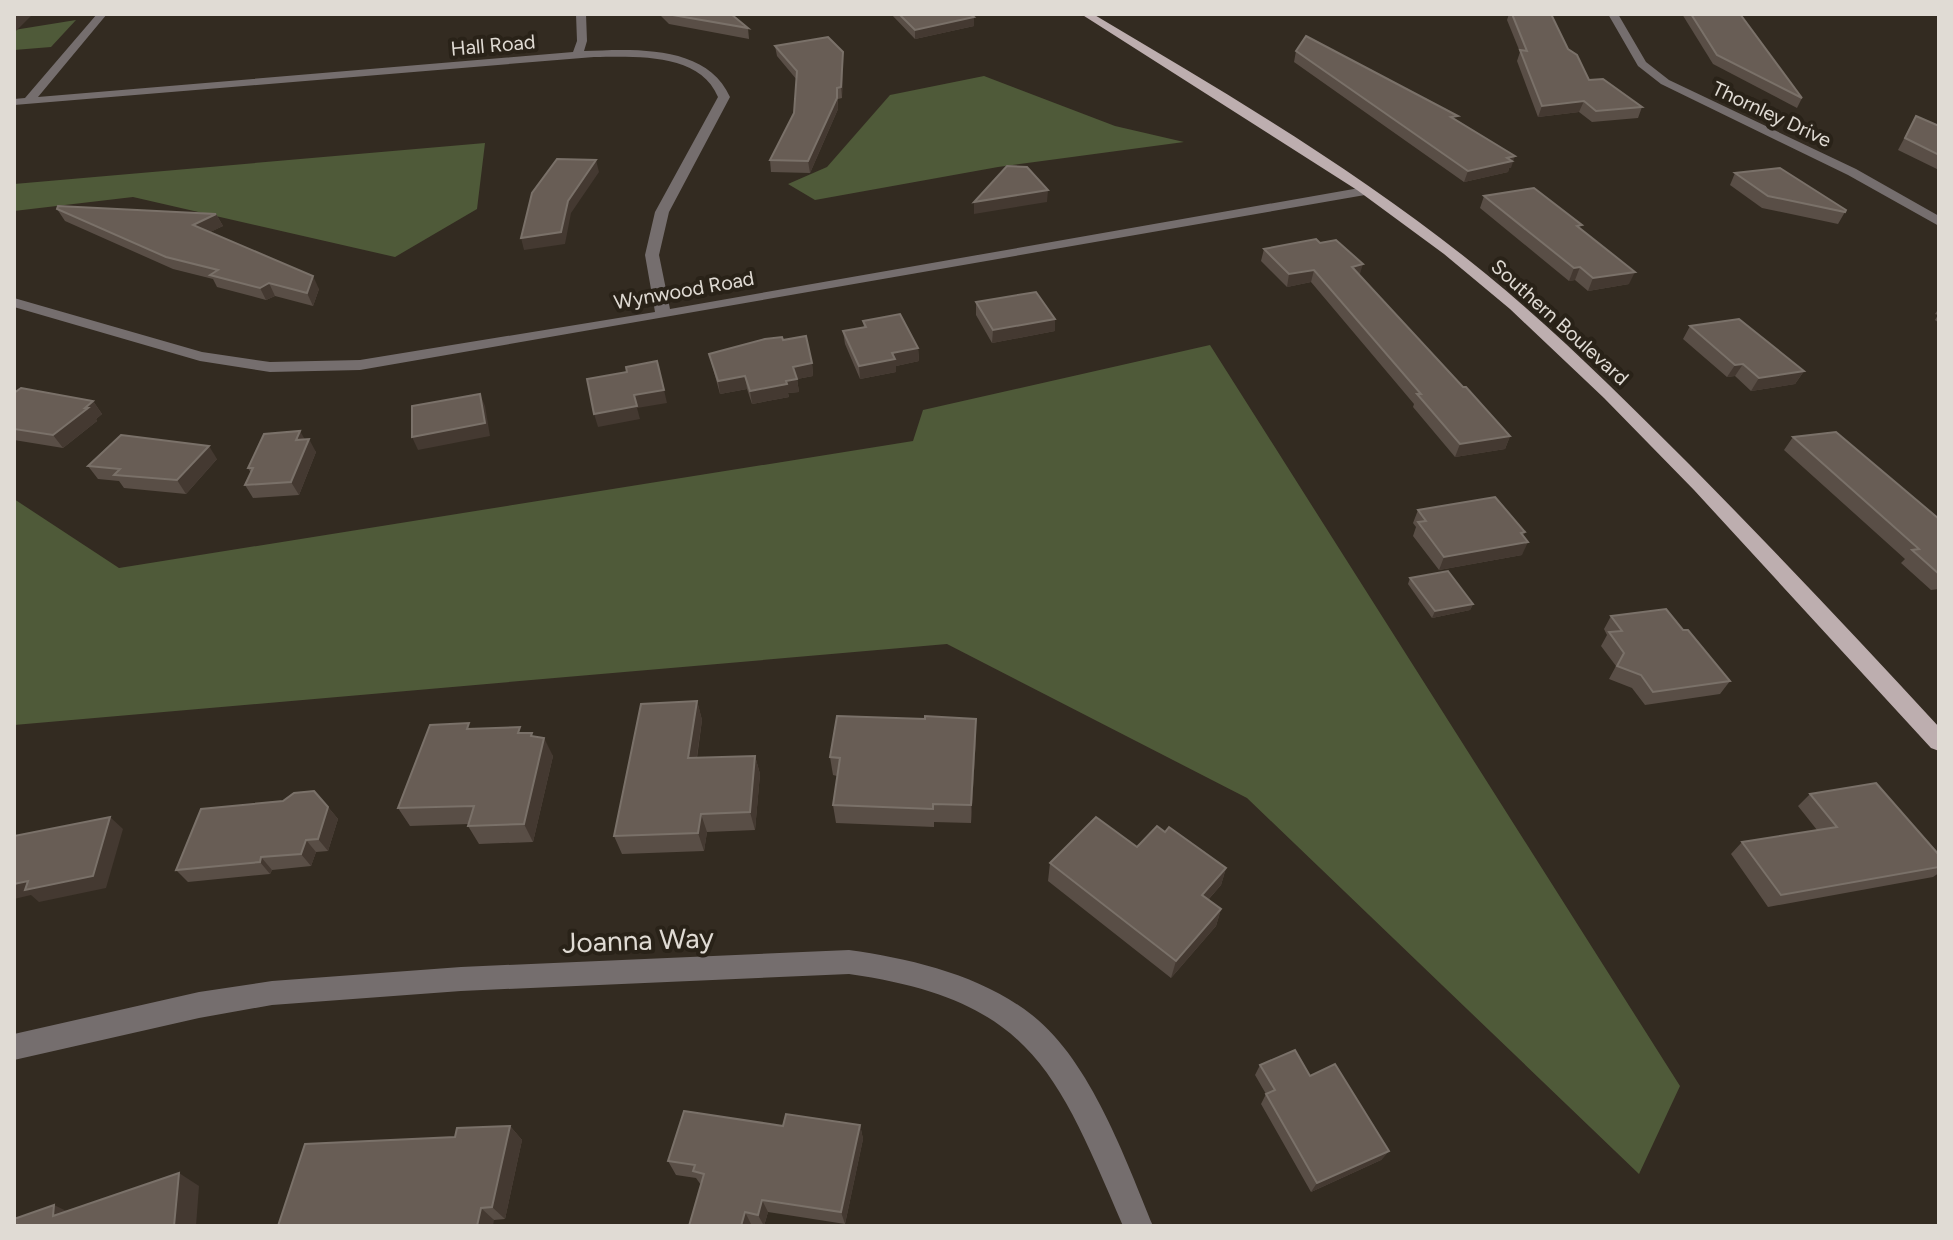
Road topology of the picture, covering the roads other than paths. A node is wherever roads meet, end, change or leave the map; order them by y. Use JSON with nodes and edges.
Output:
{"nodes":[{"id":1,"x":102,"y":14,"type":"edge"},
{"id":2,"x":581,"y":14,"type":"edge"},
{"id":3,"x":1086,"y":14,"type":"edge"},
{"id":4,"x":1613,"y":14,"type":"edge"},
{"id":5,"x":577,"y":55,"type":"junction"},
{"id":6,"x":28,"y":101,"type":"junction"},
{"id":7,"x":14,"y":102,"type":"edge"},
{"id":8,"x":1365,"y":191,"type":"junction"},
{"id":9,"x":1939,"y":222,"type":"edge"},
{"id":10,"x":14,"y":302,"type":"edge"},
{"id":11,"x":663,"y":314,"type":"junction"},
{"id":12,"x":1939,"y":742,"type":"edge"},
{"id":13,"x":14,"y":1047,"type":"edge"},
{"id":14,"x":1138,"y":1226,"type":"edge"}],
"edges":[{"from":1,"to":6,"type":"street"},
{"from":2,"to":5,"type":"street"},
{"from":3,"to":8,"type":"main road","name":"Southern Boulevard"},
{"from":4,"to":9,"type":"street","name":"Thornley Drive"},
{"from":5,"to":6,"type":"street","name":"Hall Road"},
{"from":5,"to":11,"type":"street","name":"Hall Road"},
{"from":6,"to":7,"type":"street","name":"Hall Road"},
{"from":8,"to":11,"type":"street","name":"Wynwood Road"},
{"from":8,"to":12,"type":"main road","name":"Southern Boulevard"},
{"from":10,"to":11,"type":"street","name":"Wynwood Road"},
{"from":13,"to":14,"type":"street","name":"Joanna Way"}]}
